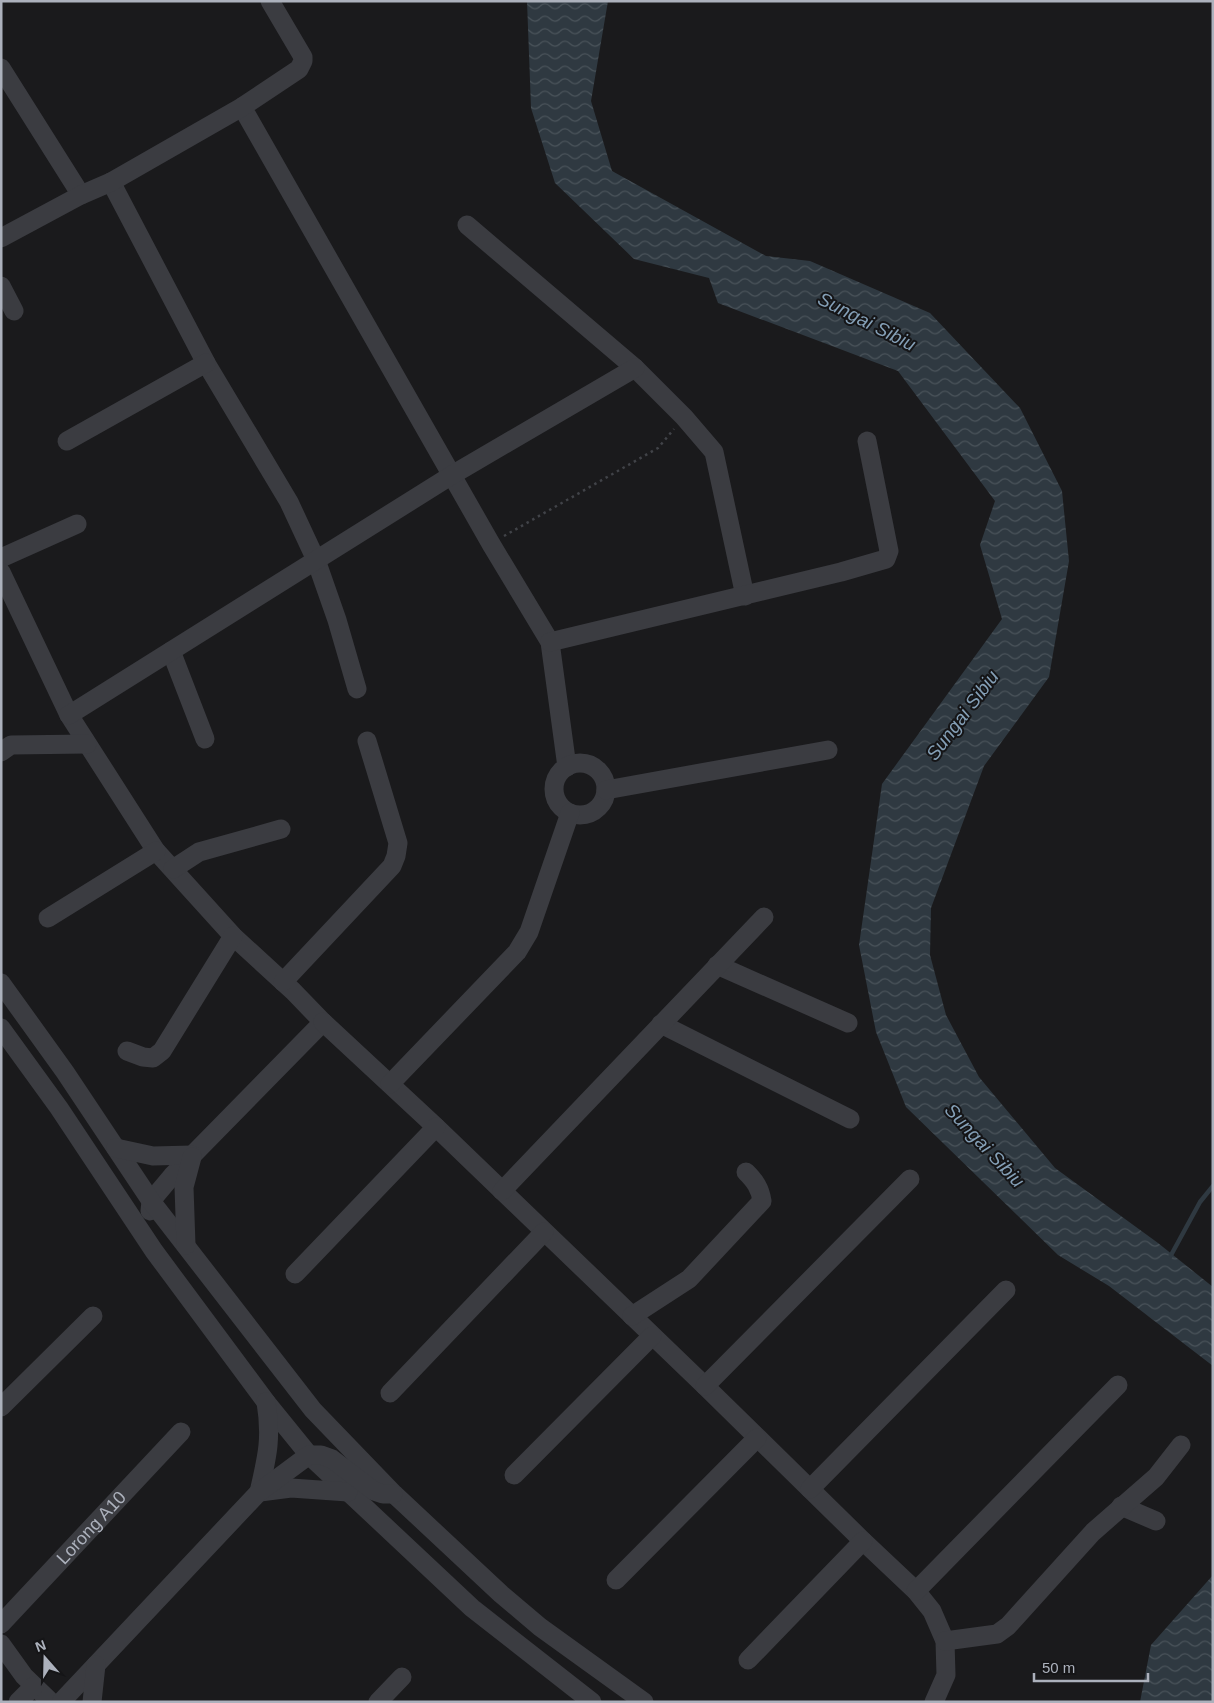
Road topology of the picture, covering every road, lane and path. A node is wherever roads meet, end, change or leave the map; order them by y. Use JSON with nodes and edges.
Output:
{"nodes":[{"id":1,"x":270,"y":1,"type":"edge"},
{"id":2,"x":1,"y":68,"type":"edge"},
{"id":3,"x":242,"y":106,"type":"junction"},
{"id":4,"x":111,"y":182,"type":"junction"},
{"id":5,"x":80,"y":195,"type":"junction"},
{"id":6,"x":467,"y":225,"type":"dead end"},
{"id":7,"x":1,"y":238,"type":"edge"},
{"id":8,"x":1,"y":286,"type":"edge"},
{"id":9,"x":14,"y":311,"type":"dead end"},
{"id":10,"x":206,"y":362,"type":"junction"},
{"id":11,"x":635,"y":368,"type":"junction"},
{"id":12,"x":684,"y":417,"type":"junction"},
{"id":13,"x":67,"y":441,"type":"dead end"},
{"id":14,"x":867,"y":441,"type":"dead end"},
{"id":15,"x":452,"y":475,"type":"junction"},
{"id":16,"x":77,"y":524,"type":"dead end"},
{"id":17,"x":491,"y":544,"type":"junction"},
{"id":18,"x":1,"y":558,"type":"edge"},
{"id":19,"x":316,"y":560,"type":"junction"},
{"id":20,"x":1,"y":572,"type":"edge"},
{"id":21,"x":745,"y":596,"type":"junction"},
{"id":22,"x":550,"y":642,"type":"junction"},
{"id":23,"x":171,"y":651,"type":"junction"},
{"id":24,"x":357,"y":689,"type":"dead end"},
{"id":25,"x":69,"y":715,"type":"junction"},
{"id":26,"x":205,"y":739,"type":"dead end"},
{"id":27,"x":367,"y":741,"type":"dead end"},
{"id":28,"x":87,"y":744,"type":"junction"},
{"id":29,"x":828,"y":750,"type":"dead end"},
{"id":30,"x":1,"y":752,"type":"edge"},
{"id":31,"x":567,"y":767,"type":"junction"},
{"id":32,"x":606,"y":790,"type":"junction"},
{"id":33,"x":570,"y":813,"type":"junction"},
{"id":34,"x":281,"y":828,"type":"dead end"},
{"id":35,"x":156,"y":851,"type":"junction"},
{"id":36,"x":173,"y":869,"type":"junction"},
{"id":37,"x":48,"y":918,"type":"dead end"},
{"id":38,"x":764,"y":918,"type":"dead end"},
{"id":39,"x":233,"y":936,"type":"junction"},
{"id":40,"x":717,"y":965,"type":"junction"},
{"id":41,"x":283,"y":982,"type":"junction"},
{"id":42,"x":1,"y":983,"type":"edge"},
{"id":43,"x":322,"y":1022,"type":"junction"},
{"id":44,"x":848,"y":1023,"type":"dead end"},
{"id":45,"x":661,"y":1024,"type":"junction"},
{"id":46,"x":1,"y":1028,"type":"edge"},
{"id":47,"x":127,"y":1051,"type":"dead end"},
{"id":48,"x":390,"y":1084,"type":"junction"},
{"id":49,"x":850,"y":1119,"type":"dead end"},
{"id":50,"x":436,"y":1127,"type":"junction"},
{"id":51,"x":116,"y":1148,"type":"junction"},
{"id":52,"x":192,"y":1155,"type":"junction"},
{"id":53,"x":746,"y":1172,"type":"dead end"},
{"id":54,"x":910,"y":1180,"type":"dead end"},
{"id":55,"x":502,"y":1191,"type":"junction"},
{"id":56,"x":151,"y":1201,"type":"junction"},
{"id":57,"x":544,"y":1232,"type":"junction"},
{"id":58,"x":186,"y":1245,"type":"junction"},
{"id":59,"x":154,"y":1251,"type":"junction"},
{"id":60,"x":295,"y":1274,"type":"dead end"},
{"id":61,"x":1006,"y":1290,"type":"dead end"},
{"id":62,"x":93,"y":1316,"type":"dead end"},
{"id":63,"x":632,"y":1316,"type":"junction"},
{"id":64,"x":652,"y":1336,"type":"junction"},
{"id":65,"x":1118,"y":1385,"type":"dead end"},
{"id":66,"x":705,"y":1386,"type":"junction"},
{"id":67,"x":390,"y":1393,"type":"dead end"},
{"id":68,"x":266,"y":1402,"type":"junction"},
{"id":69,"x":1,"y":1407,"type":"edge"},
{"id":70,"x":181,"y":1432,"type":"dead end"},
{"id":71,"x":757,"y":1438,"type":"junction"},
{"id":72,"x":1181,"y":1445,"type":"dead end"},
{"id":73,"x":309,"y":1455,"type":"junction"},
{"id":74,"x":514,"y":1475,"type":"dead end"},
{"id":75,"x":810,"y":1489,"type":"junction"},
{"id":76,"x":259,"y":1492,"type":"junction"},
{"id":77,"x":348,"y":1492,"type":"junction"},
{"id":78,"x":394,"y":1494,"type":"junction"},
{"id":79,"x":1121,"y":1506,"type":"junction"},
{"id":80,"x":1156,"y":1521,"type":"dead end"},
{"id":81,"x":863,"y":1541,"type":"junction"},
{"id":82,"x":616,"y":1580,"type":"dead end"},
{"id":83,"x":916,"y":1591,"type":"junction"},
{"id":84,"x":1,"y":1624,"type":"edge"},
{"id":85,"x":945,"y":1641,"type":"junction"},
{"id":86,"x":1,"y":1644,"type":"edge"},
{"id":87,"x":748,"y":1660,"type":"dead end"},
{"id":88,"x":96,"y":1665,"type":"junction"},
{"id":89,"x":402,"y":1677,"type":"dead end"},
{"id":90,"x":34,"y":1686,"type":"junction"},
{"id":91,"x":18,"y":1702,"type":"edge"},
{"id":92,"x":51,"y":1702,"type":"edge"},
{"id":93,"x":61,"y":1702,"type":"edge"},
{"id":94,"x":92,"y":1702,"type":"edge"},
{"id":95,"x":378,"y":1702,"type":"edge"},
{"id":96,"x":592,"y":1702,"type":"edge"},
{"id":97,"x":644,"y":1702,"type":"edge"},
{"id":98,"x":934,"y":1702,"type":"edge"}],
"edges":[{"from":1,"to":3,"type":"street"},
{"from":2,"to":5,"type":"street"},
{"from":3,"to":4,"type":"street"},
{"from":3,"to":15,"type":"street"},
{"from":4,"to":5,"type":"street"},
{"from":4,"to":10,"type":"street"},
{"from":5,"to":7,"type":"street"},
{"from":6,"to":11,"type":"street"},
{"from":8,"to":9,"type":"street"},
{"from":10,"to":13,"type":"street"},
{"from":10,"to":19,"type":"street"},
{"from":11,"to":12,"type":"street"},
{"from":11,"to":15,"type":"street"},
{"from":12,"to":17,"type":"path"},
{"from":12,"to":21,"type":"street"},
{"from":14,"to":21,"type":"street"},
{"from":15,"to":17,"type":"street"},
{"from":15,"to":19,"type":"street"},
{"from":16,"to":18,"type":"street"},
{"from":17,"to":22,"type":"street"},
{"from":19,"to":23,"type":"street"},
{"from":19,"to":24,"type":"street"},
{"from":20,"to":25,"type":"street"},
{"from":21,"to":22,"type":"street"},
{"from":22,"to":31,"type":"street"},
{"from":23,"to":25,"type":"street"},
{"from":23,"to":26,"type":"street"},
{"from":25,"to":28,"type":"street"},
{"from":27,"to":41,"type":"street"},
{"from":28,"to":30,"type":"street"},
{"from":28,"to":35,"type":"street"},
{"from":29,"to":32,"type":"street"},
{"from":31,"to":32,"type":"street"},
{"from":31,"to":33,"type":"street"},
{"from":32,"to":33,"type":"street"},
{"from":33,"to":48,"type":"street"},
{"from":34,"to":36,"type":"street"},
{"from":35,"to":36,"type":"street"},
{"from":35,"to":37,"type":"street"},
{"from":36,"to":39,"type":"street"},
{"from":38,"to":40,"type":"street"},
{"from":39,"to":41,"type":"street"},
{"from":39,"to":47,"type":"street"},
{"from":40,"to":44,"type":"street"},
{"from":40,"to":45,"type":"street"},
{"from":41,"to":43,"type":"street"},
{"from":42,"to":51,"type":"street"},
{"from":43,"to":48,"type":"street"},
{"from":43,"to":52,"type":"street"},
{"from":45,"to":49,"type":"street"},
{"from":45,"to":55,"type":"street"},
{"from":46,"to":59,"type":"street"},
{"from":48,"to":50,"type":"street"},
{"from":50,"to":55,"type":"street"},
{"from":50,"to":60,"type":"street"},
{"from":51,"to":52,"type":"street"},
{"from":51,"to":56,"type":"street"},
{"from":52,"to":56,"type":"street"},
{"from":52,"to":58,"type":"street"},
{"from":53,"to":63,"type":"street"},
{"from":54,"to":66,"type":"street"},
{"from":55,"to":57,"type":"street"},
{"from":56,"to":58,"type":"street"},
{"from":56,"to":59,"type":"street"},
{"from":57,"to":63,"type":"street"},
{"from":57,"to":67,"type":"street"},
{"from":58,"to":78,"type":"street"},
{"from":59,"to":68,"type":"street"},
{"from":61,"to":75,"type":"street"},
{"from":62,"to":69,"type":"street"},
{"from":63,"to":64,"type":"street"},
{"from":64,"to":66,"type":"street"},
{"from":64,"to":74,"type":"street"},
{"from":65,"to":83,"type":"street"},
{"from":66,"to":71,"type":"street"},
{"from":68,"to":73,"type":"street"},
{"from":68,"to":76,"type":"street"},
{"from":70,"to":84,"type":"street","name":"Lorong A10"},
{"from":71,"to":75,"type":"street"},
{"from":71,"to":82,"type":"street"},
{"from":72,"to":79,"type":"street"},
{"from":73,"to":76,"type":"street"},
{"from":73,"to":77,"type":"street"},
{"from":73,"to":78,"type":"street"},
{"from":75,"to":81,"type":"street"},
{"from":76,"to":77,"type":"street"},
{"from":76,"to":88,"type":"street"},
{"from":77,"to":96,"type":"street"},
{"from":78,"to":97,"type":"street"},
{"from":79,"to":80,"type":"street"},
{"from":79,"to":85,"type":"street"},
{"from":81,"to":83,"type":"street"},
{"from":81,"to":87,"type":"street"},
{"from":83,"to":85,"type":"street"},
{"from":85,"to":98,"type":"street"},
{"from":86,"to":90,"type":"street"},
{"from":88,"to":93,"type":"street"},
{"from":88,"to":94,"type":"street"},
{"from":89,"to":95,"type":"street"},
{"from":90,"to":91,"type":"street"},
{"from":90,"to":92,"type":"street"}]}
